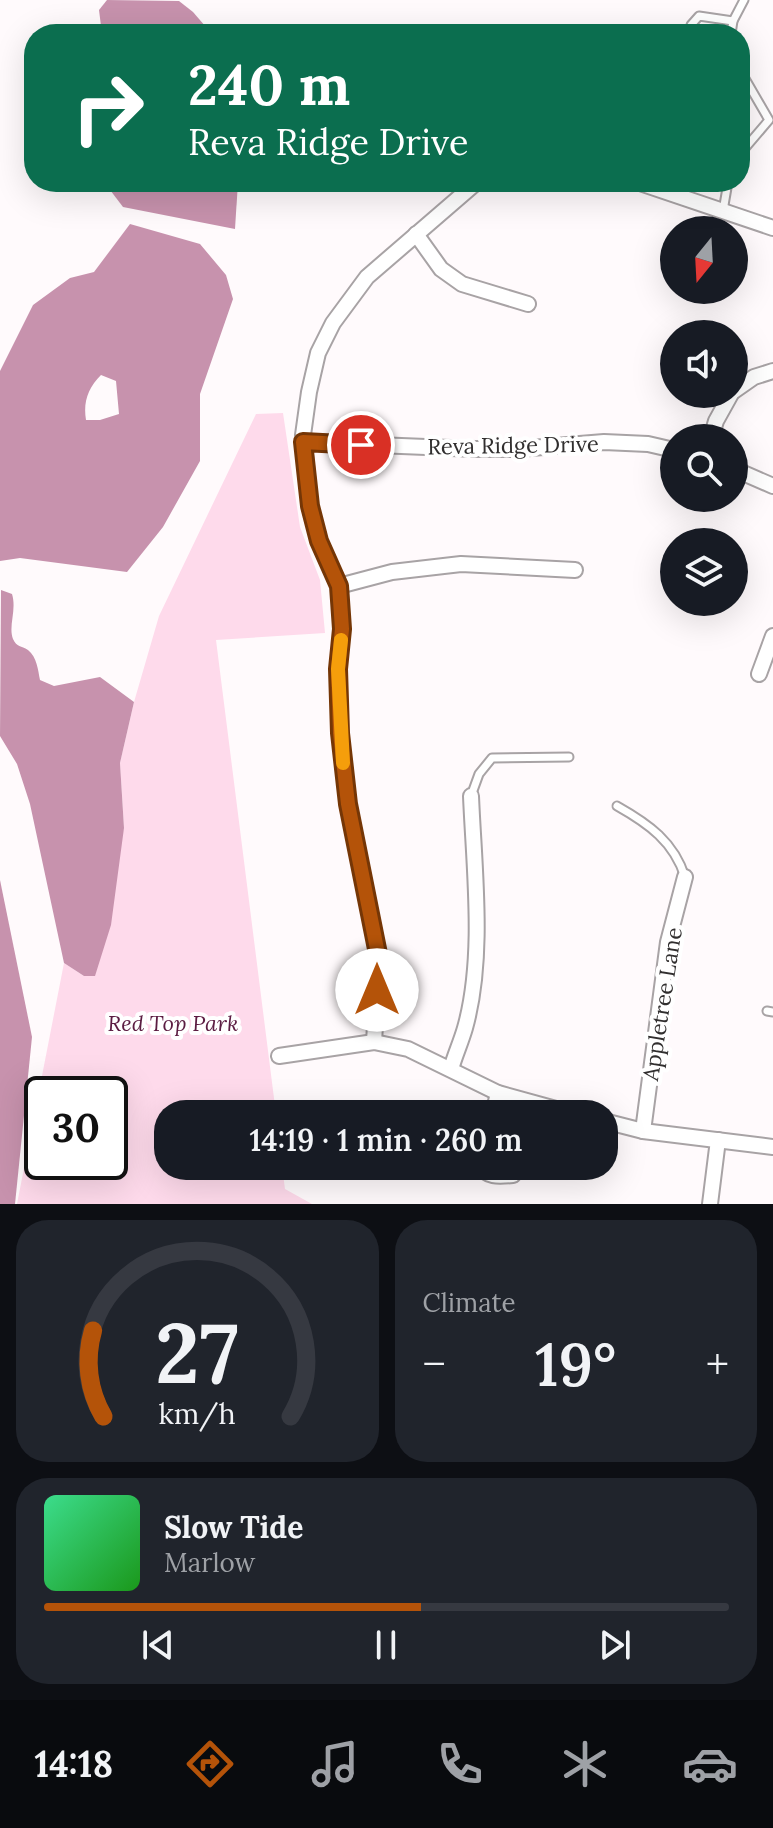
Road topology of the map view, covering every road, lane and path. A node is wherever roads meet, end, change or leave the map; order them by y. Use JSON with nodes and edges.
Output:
{"nodes":[{"id":1,"x":744,"y":0,"type":"edge"},
{"id":2,"x":733,"y":21,"type":"junction"},
{"id":3,"x":692,"y":24,"type":"edge"},
{"id":4,"x":733,"y":24,"type":"edge"},
{"id":5,"x":750,"y":88,"type":"edge"},
{"id":6,"x":771,"y":123,"type":"edge"},
{"id":7,"x":750,"y":144,"type":"edge"},
{"id":8,"x":465,"y":192,"type":"edge"},
{"id":9,"x":667,"y":192,"type":"edge"},
{"id":10,"x":726,"y":192,"type":"edge"},
{"id":11,"x":723,"y":211,"type":"junction"},
{"id":12,"x":773,"y":228,"type":"edge"},
{"id":13,"x":416,"y":234,"type":"junction"},
{"id":14,"x":528,"y":304,"type":"dead end"},
{"id":15,"x":773,"y":371,"type":"edge"},
{"id":16,"x":748,"y":381,"type":"edge"},
{"id":17,"x":303,"y":442,"type":"junction"},
{"id":18,"x":660,"y":447,"type":"edge"},
{"id":19,"x":748,"y":475,"type":"edge"},
{"id":20,"x":773,"y":486,"type":"edge"},
{"id":21,"x":575,"y":570,"type":"dead end"},
{"id":22,"x":339,"y":586,"type":"junction"},
{"id":23,"x":773,"y":636,"type":"edge"},
{"id":24,"x":759,"y":674,"type":"dead end"},
{"id":25,"x":569,"y":757,"type":"dead end"},
{"id":26,"x":471,"y":796,"type":"joint"},
{"id":27,"x":617,"y":806,"type":"dead end"},
{"id":28,"x":685,"y":877,"type":"joint"},
{"id":29,"x":374,"y":1042,"type":"junction"},
{"id":30,"x":279,"y":1056,"type":"dead end"},
{"id":31,"x":451,"y":1069,"type":"junction"},
{"id":32,"x":498,"y":1093,"type":"junction"},
{"id":33,"x":496,"y":1100,"type":"edge"},
{"id":34,"x":514,"y":1100,"type":"edge"},
{"id":35,"x":618,"y":1125,"type":"edge"},
{"id":36,"x":643,"y":1131,"type":"junction"},
{"id":37,"x":718,"y":1140,"type":"junction"},
{"id":38,"x":773,"y":1147,"type":"edge"},
{"id":39,"x":710,"y":1204,"type":"edge"}],
"edges":[{"from":1,"to":2,"type":"lane"},
{"from":2,"to":3,"type":"lane"},
{"from":2,"to":4,"type":"lane"},
{"from":5,"to":6,"type":"lane"},
{"from":6,"to":7,"type":"lane"},
{"from":8,"to":13,"type":"street"},
{"from":9,"to":11,"type":"street"},
{"from":10,"to":11,"type":"lane"},
{"from":11,"to":12,"type":"street"},
{"from":13,"to":14,"type":"street"},
{"from":13,"to":17,"type":"street"},
{"from":15,"to":16,"type":"street"},
{"from":17,"to":18,"type":"street","name":"Reva Ridge Drive"},
{"from":17,"to":22,"type":"street"},
{"from":19,"to":20,"type":"street"},
{"from":21,"to":22,"type":"street"},
{"from":22,"to":29,"type":"street"},
{"from":23,"to":24,"type":"street"},
{"from":25,"to":26,"type":"lane"},
{"from":26,"to":31,"type":"street"},
{"from":27,"to":28,"type":"lane"},
{"from":28,"to":36,"type":"street","name":"Appletree Lane"},
{"from":29,"to":30,"type":"street"},
{"from":29,"to":31,"type":"street"},
{"from":31,"to":32,"type":"street"},
{"from":32,"to":33,"type":"street"},
{"from":32,"to":34,"type":"street"},
{"from":35,"to":36,"type":"street"},
{"from":36,"to":37,"type":"street"},
{"from":37,"to":38,"type":"street"},
{"from":37,"to":39,"type":"street"}]}
